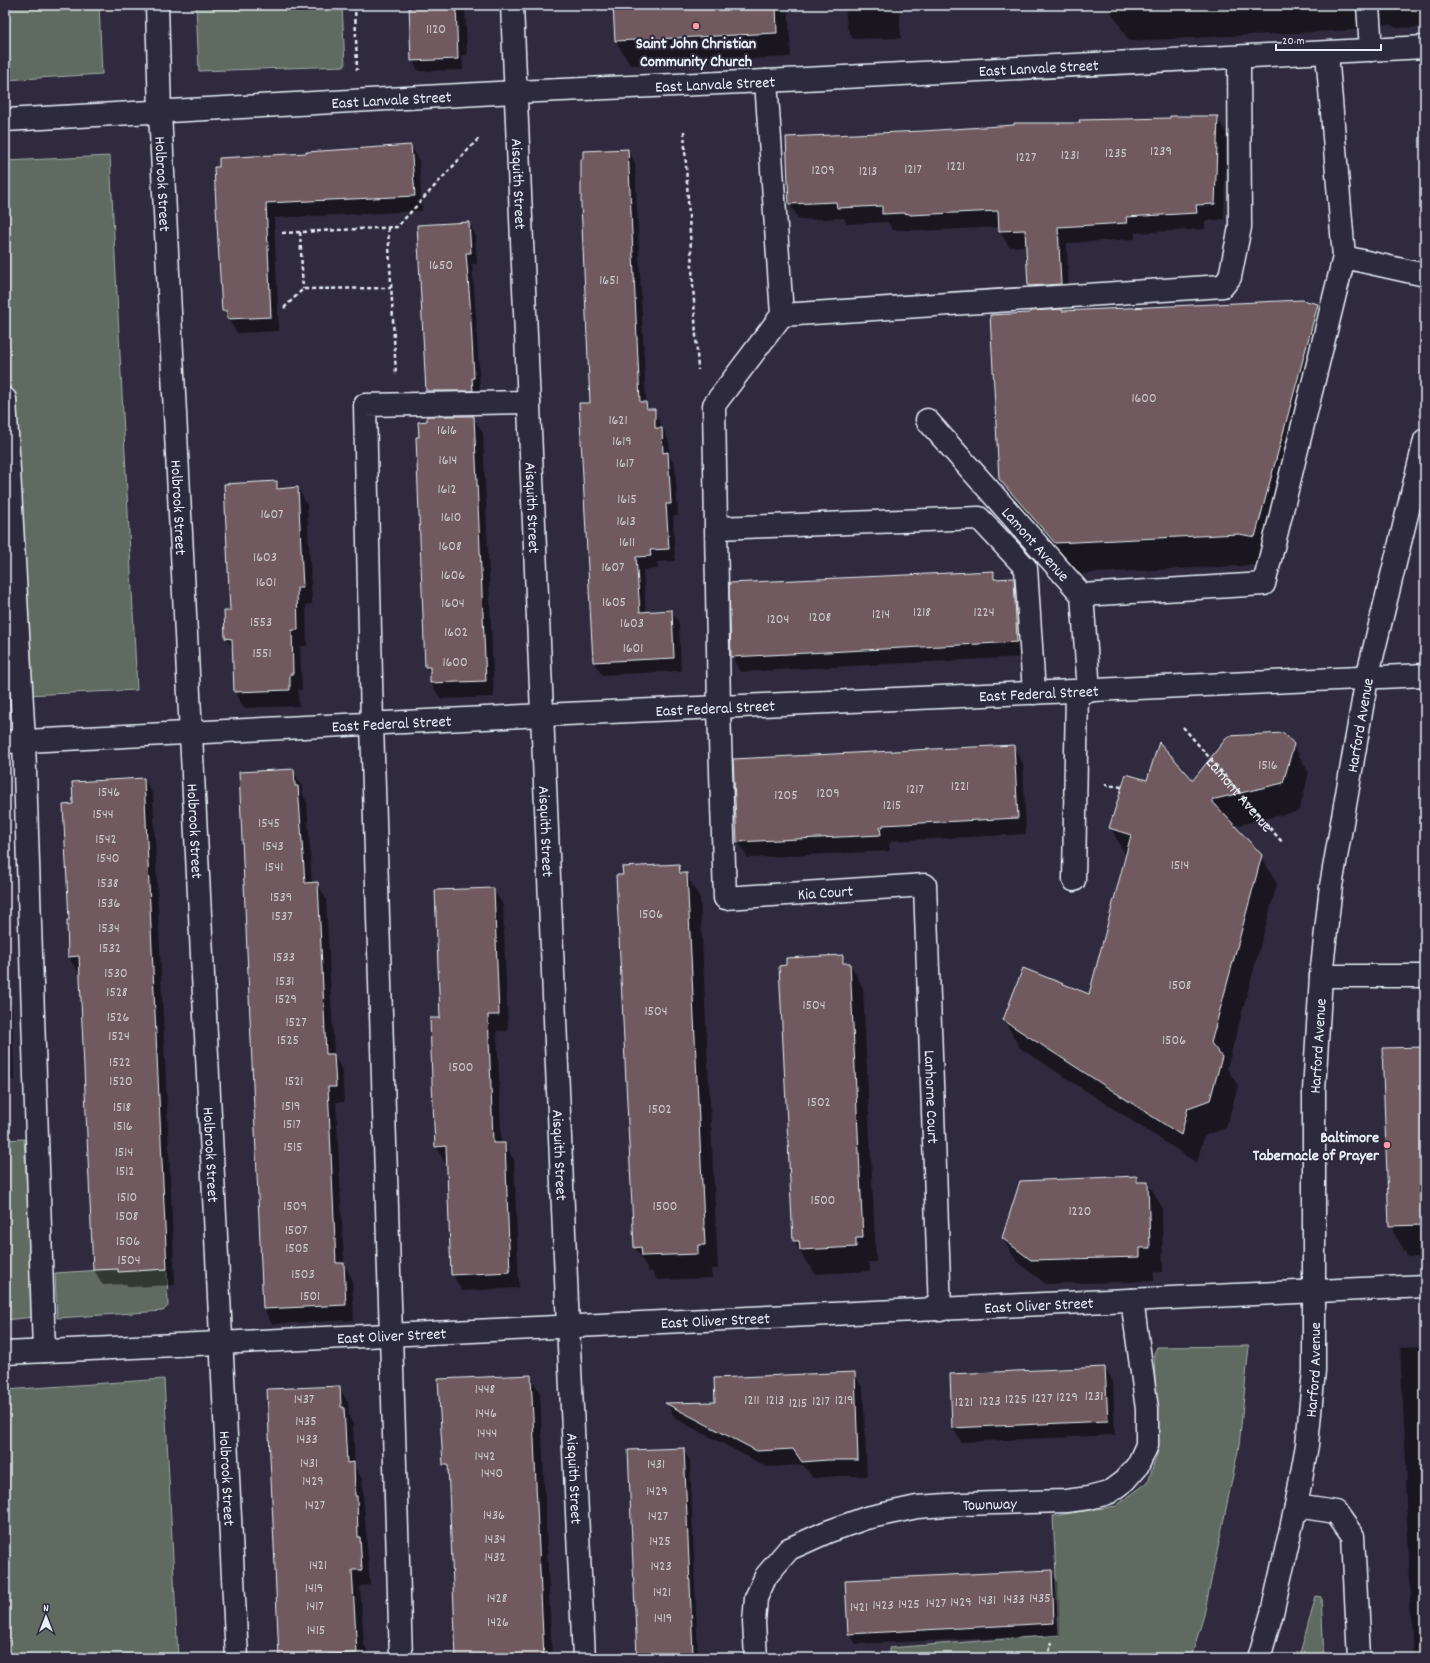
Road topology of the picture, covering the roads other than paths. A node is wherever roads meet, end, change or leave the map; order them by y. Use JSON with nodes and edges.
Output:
{"nodes":[{"id":1,"x":157,"y":5,"type":"edge"},
{"id":2,"x":512,"y":5,"type":"edge"},
{"id":3,"x":1368,"y":5,"type":"edge"},
{"id":4,"x":1425,"y":48,"type":"edge"},
{"id":5,"x":1371,"y":50,"type":"junction"},
{"id":6,"x":1327,"y":53,"type":"junction"},
{"id":7,"x":1239,"y":57,"type":"junction"},
{"id":8,"x":766,"y":81,"type":"junction"},
{"id":9,"x":516,"y":92,"type":"junction"},
{"id":10,"x":160,"y":112,"type":"junction"},
{"id":11,"x":5,"y":120,"type":"edge"},
{"id":12,"x":1344,"y":257,"type":"junction"},
{"id":13,"x":1425,"y":275,"type":"edge"},
{"id":14,"x":782,"y":315,"type":"junction"},
{"id":15,"x":5,"y":399,"type":"edge"},
{"id":16,"x":529,"y":402,"type":"junction"},
{"id":17,"x":927,"y":420,"type":"dead end"},
{"id":18,"x":1425,"y":440,"type":"edge"},
{"id":19,"x":717,"y":528,"type":"junction"},
{"id":20,"x":1082,"y":595,"type":"junction"},
{"id":21,"x":1425,"y":675,"type":"edge"},
{"id":22,"x":1367,"y":678,"type":"junction"},
{"id":23,"x":1083,"y":691,"type":"junction"},
{"id":24,"x":1034,"y":693,"type":"junction"},
{"id":25,"x":719,"y":708,"type":"junction"},
{"id":26,"x":543,"y":715,"type":"junction"},
{"id":27,"x":372,"y":724,"type":"junction"},
{"id":28,"x":190,"y":733,"type":"junction"},
{"id":29,"x":14,"y":742,"type":"edge"},
{"id":30,"x":1074,"y":880,"type":"dead end"},
{"id":31,"x":925,"y":885,"type":"joint"},
{"id":32,"x":1321,"y":976,"type":"junction"},
{"id":33,"x":1425,"y":976,"type":"edge"},
{"id":34,"x":1425,"y":1286,"type":"edge"},
{"id":35,"x":1313,"y":1292,"type":"junction"},
{"id":36,"x":1132,"y":1300,"type":"junction"},
{"id":37,"x":940,"y":1310,"type":"junction"},
{"id":38,"x":568,"y":1326,"type":"junction"},
{"id":39,"x":391,"y":1335,"type":"junction"},
{"id":40,"x":221,"y":1343,"type":"junction"},
{"id":41,"x":44,"y":1351,"type":"junction"},
{"id":42,"x":5,"y":1353,"type":"edge"},
{"id":43,"x":1296,"y":1506,"type":"junction"},
{"id":44,"x":236,"y":1658,"type":"edge"},
{"id":45,"x":401,"y":1658,"type":"edge"},
{"id":46,"x":584,"y":1658,"type":"edge"},
{"id":47,"x":756,"y":1658,"type":"edge"},
{"id":48,"x":1259,"y":1658,"type":"edge"},
{"id":49,"x":1359,"y":1658,"type":"edge"}],
"edges":[{"from":1,"to":10,"type":"street","name":"Holbrook Street"},
{"from":2,"to":9,"type":"street","name":"Aisquith Street"},
{"from":3,"to":5,"type":"street"},
{"from":4,"to":5,"type":"street","name":"East Lanvale Street"},
{"from":5,"to":6,"type":"street","name":"East Lanvale Street"},
{"from":6,"to":7,"type":"street","name":"East Lanvale Street"},
{"from":6,"to":12,"type":"street"},
{"from":7,"to":8,"type":"street","name":"East Lanvale Street"},
{"from":7,"to":14,"type":"street"},
{"from":8,"to":9,"type":"street","name":"East Lanvale Street"},
{"from":8,"to":14,"type":"street"},
{"from":9,"to":10,"type":"street","name":"East Lanvale Street"},
{"from":9,"to":16,"type":"street","name":"Aisquith Street"},
{"from":10,"to":11,"type":"street","name":"East Lanvale Street"},
{"from":10,"to":28,"type":"street","name":"Holbrook Street"},
{"from":12,"to":13,"type":"street"},
{"from":12,"to":20,"type":"street"},
{"from":14,"to":19,"type":"street"},
{"from":15,"to":29,"type":"street"},
{"from":16,"to":26,"type":"street","name":"Aisquith Street"},
{"from":16,"to":27,"type":"street"},
{"from":17,"to":20,"type":"street","name":"Lamont Avenue"},
{"from":18,"to":22,"type":"street","name":"Harford Avenue"},
{"from":19,"to":24,"type":"street"},
{"from":19,"to":25,"type":"street"},
{"from":20,"to":23,"type":"street","name":"Lamont Avenue"},
{"from":21,"to":22,"type":"street","name":"East Federal Street"},
{"from":22,"to":23,"type":"street","name":"East Federal Street"},
{"from":22,"to":32,"type":"street","name":"Harford Avenue"},
{"from":23,"to":24,"type":"street","name":"East Federal Street"},
{"from":23,"to":30,"type":"street","name":"Lamont Avenue"},
{"from":24,"to":25,"type":"street","name":"East Federal Street"},
{"from":25,"to":26,"type":"street","name":"East Federal Street"},
{"from":25,"to":31,"type":"street","name":"Kia Court"},
{"from":26,"to":27,"type":"street","name":"East Federal Street"},
{"from":26,"to":38,"type":"street","name":"Aisquith Street"},
{"from":27,"to":28,"type":"street","name":"East Federal Street"},
{"from":27,"to":39,"type":"street"},
{"from":28,"to":29,"type":"street","name":"East Federal Street"},
{"from":28,"to":40,"type":"street","name":"Holbrook Street"},
{"from":29,"to":41,"type":"street"},
{"from":31,"to":37,"type":"street","name":"Lanhorne Court"},
{"from":32,"to":33,"type":"street"},
{"from":32,"to":35,"type":"street","name":"Harford Avenue"},
{"from":34,"to":35,"type":"street","name":"East Oliver Street"},
{"from":35,"to":36,"type":"street","name":"East Oliver Street"},
{"from":35,"to":43,"type":"street","name":"Harford Avenue"},
{"from":36,"to":37,"type":"street","name":"East Oliver Street"},
{"from":36,"to":47,"type":"street","name":"Townway"},
{"from":37,"to":38,"type":"street","name":"East Oliver Street"},
{"from":38,"to":39,"type":"street","name":"East Oliver Street"},
{"from":38,"to":46,"type":"street","name":"Aisquith Street"},
{"from":39,"to":40,"type":"street","name":"East Oliver Street"},
{"from":39,"to":45,"type":"street"},
{"from":40,"to":41,"type":"street","name":"East Oliver Street"},
{"from":40,"to":44,"type":"street","name":"Holbrook Street"},
{"from":41,"to":42,"type":"street","name":"East Oliver Street"},
{"from":43,"to":48,"type":"street","name":"Harford Avenue"},
{"from":43,"to":49,"type":"street"}]}
